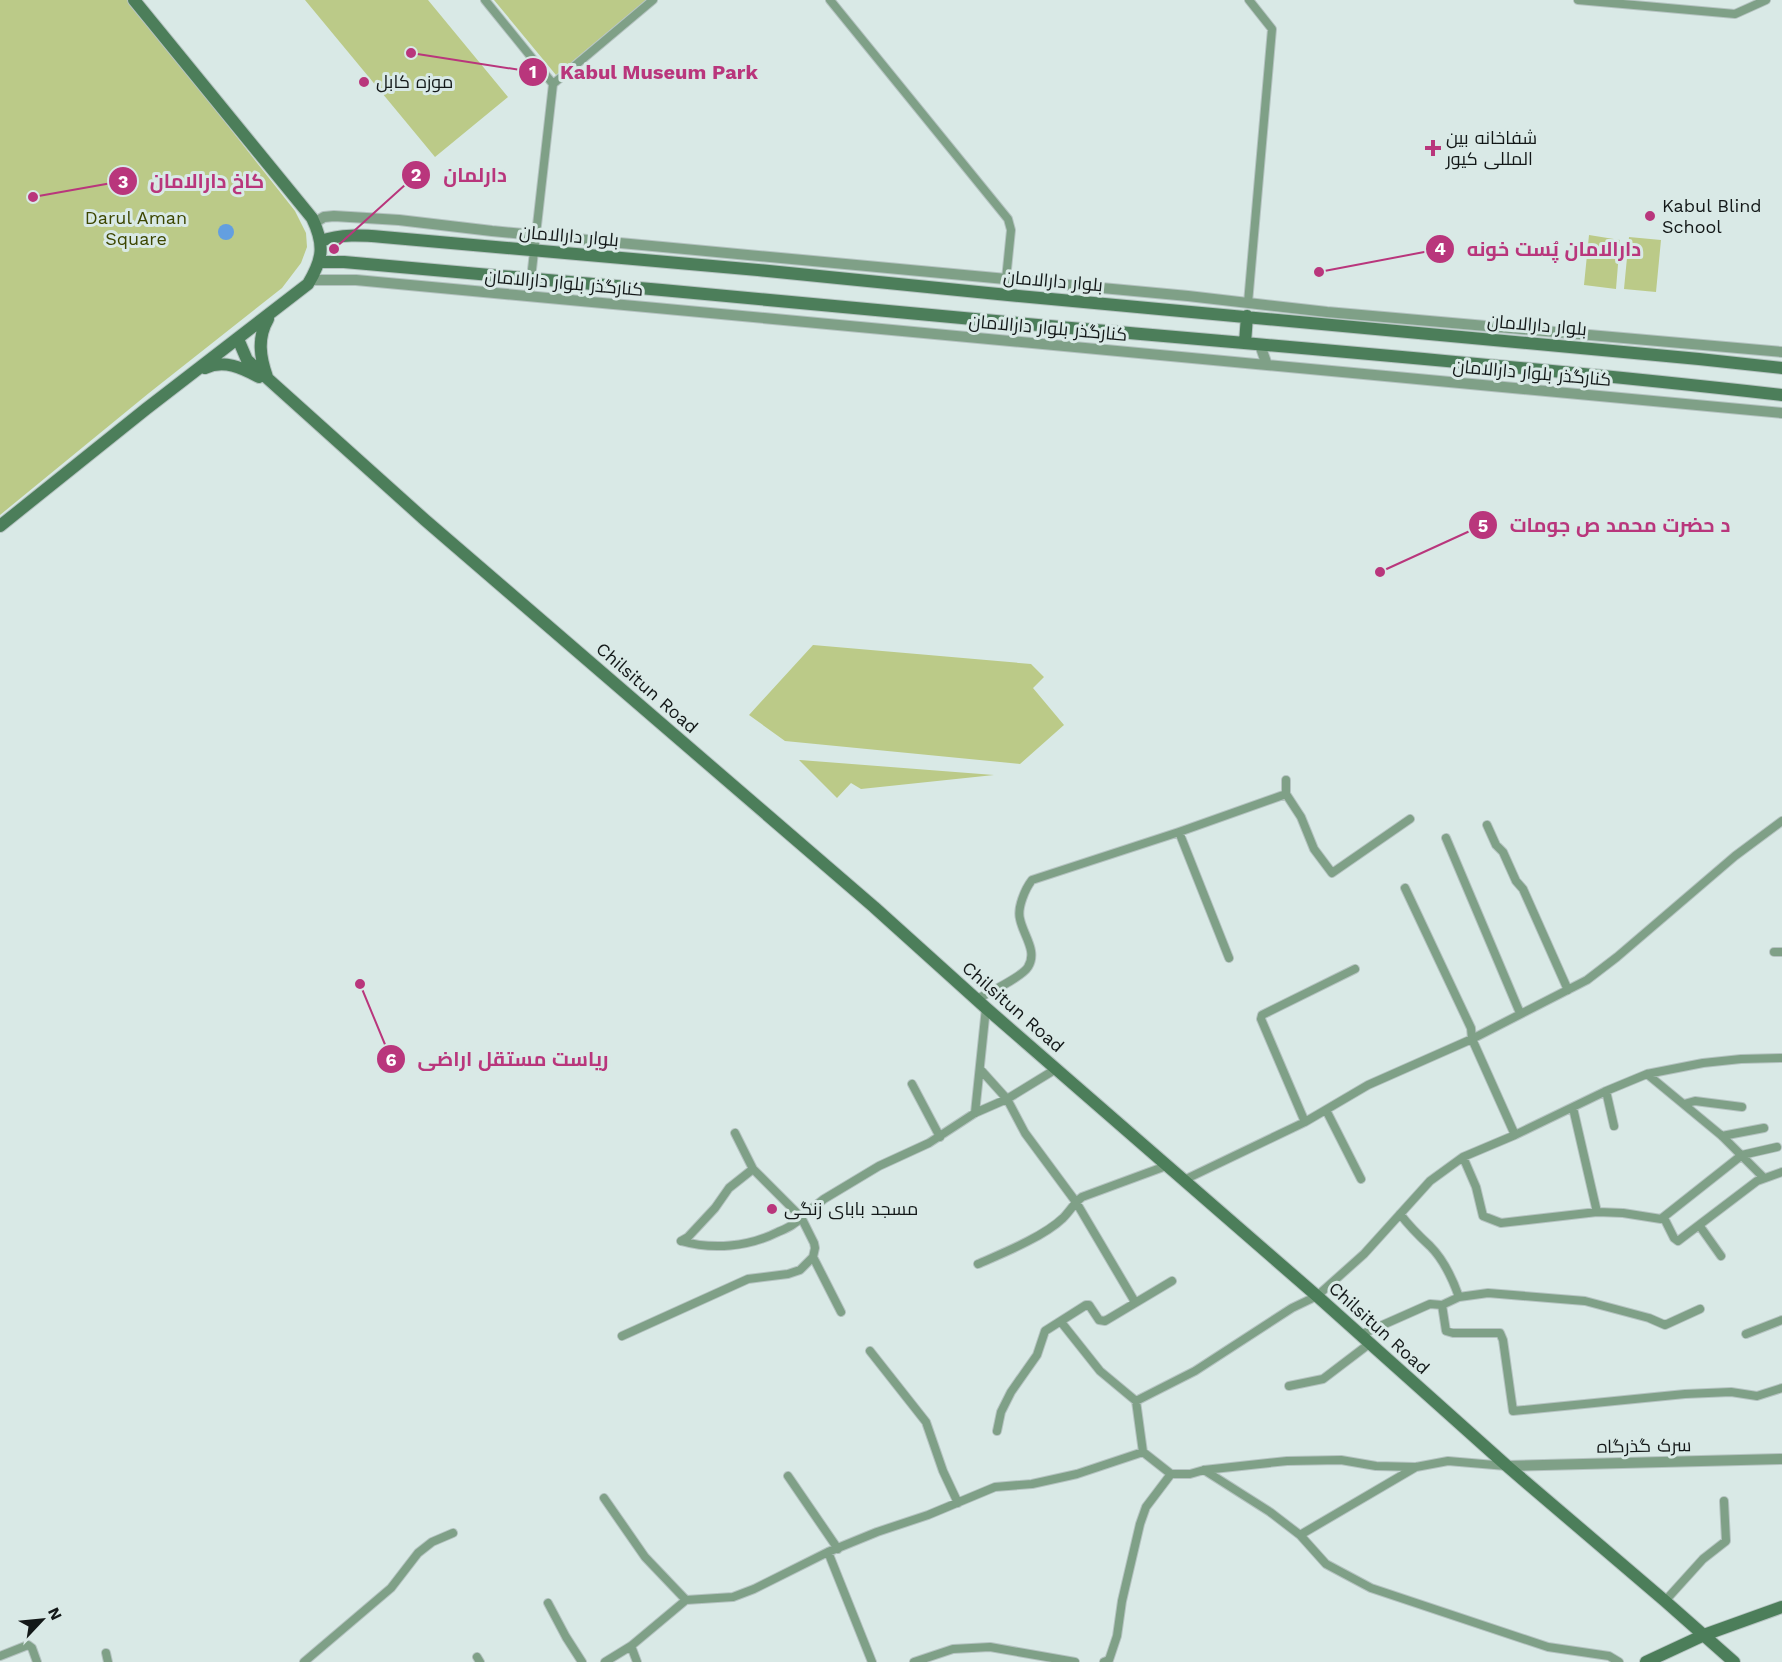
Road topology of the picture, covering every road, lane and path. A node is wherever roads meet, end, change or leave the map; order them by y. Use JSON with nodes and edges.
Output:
{"nodes":[{"id":1,"x":134,"y":0,"type":"edge"},
{"id":2,"x":485,"y":0,"type":"edge"},
{"id":3,"x":653,"y":0,"type":"edge"},
{"id":4,"x":830,"y":0,"type":"edge"},
{"id":5,"x":1249,"y":0,"type":"edge"},
{"id":6,"x":1578,"y":0,"type":"edge"},
{"id":7,"x":1674,"y":0,"type":"edge"},
{"id":8,"x":1766,"y":0,"type":"edge"},
{"id":9,"x":1680,"y":9,"type":"junction"},
{"id":10,"x":553,"y":84,"type":"junction"},
{"id":11,"x":314,"y":223,"type":"junction"},
{"id":12,"x":536,"y":234,"type":"junction"},
{"id":13,"x":320,"y":241,"type":"junction"},
{"id":14,"x":534,"y":251,"type":"junction"},
{"id":15,"x":320,"y":262,"type":"junction"},
{"id":16,"x":531,"y":278,"type":"junction"},
{"id":17,"x":1006,"y":279,"type":"junction"},
{"id":18,"x":311,"y":280,"type":"junction"},
{"id":19,"x":529,"y":296,"type":"junction"},
{"id":20,"x":1248,"y":303,"type":"junction"},
{"id":21,"x":270,"y":315,"type":"junction"},
{"id":22,"x":1246,"y":316,"type":"junction"},
{"id":23,"x":238,"y":339,"type":"junction"},
{"id":24,"x":1245,"y":343,"type":"junction"},
{"id":25,"x":1260,"y":345,"type":"junction"},
{"id":26,"x":1782,"y":352,"type":"edge"},
{"id":27,"x":1267,"y":365,"type":"junction"},
{"id":28,"x":1782,"y":368,"type":"edge"},
{"id":29,"x":189,"y":376,"type":"junction"},
{"id":30,"x":268,"y":381,"type":"junction"},
{"id":31,"x":1782,"y":394,"type":"edge"},
{"id":32,"x":1782,"y":413,"type":"edge"},
{"id":33,"x":0,"y":526,"type":"edge"},
{"id":34,"x":1286,"y":780,"type":"dead end"},
{"id":35,"x":1286,"y":794,"type":"junction"},
{"id":36,"x":1410,"y":819,"type":"dead end"},
{"id":37,"x":1782,"y":821,"type":"edge"},
{"id":38,"x":1487,"y":825,"type":"dead end"},
{"id":39,"x":1179,"y":832,"type":"junction"},
{"id":40,"x":1446,"y":838,"type":"dead end"},
{"id":41,"x":1405,"y":888,"type":"dead end"},
{"id":42,"x":1229,"y":958,"type":"dead end"},
{"id":43,"x":1355,"y":969,"type":"dead end"},
{"id":44,"x":1568,"y":990,"type":"junction"},
{"id":45,"x":977,"y":999,"type":"junction"},
{"id":46,"x":987,"y":1008,"type":"junction"},
{"id":47,"x":1520,"y":1013,"type":"junction"},
{"id":48,"x":1472,"y":1039,"type":"junction"},
{"id":49,"x":1782,"y":1058,"type":"edge"},
{"id":50,"x":980,"y":1069,"type":"junction"},
{"id":51,"x":1056,"y":1069,"type":"junction"},
{"id":52,"x":1647,"y":1074,"type":"junction"},
{"id":53,"x":912,"y":1084,"type":"dead end"},
{"id":54,"x":1605,"y":1091,"type":"junction"},
{"id":55,"x":1007,"y":1099,"type":"junction"},
{"id":56,"x":1684,"y":1104,"type":"junction"},
{"id":57,"x":1742,"y":1107,"type":"dead end"},
{"id":58,"x":1573,"y":1108,"type":"junction"},
{"id":59,"x":1326,"y":1110,"type":"junction"},
{"id":60,"x":975,"y":1113,"type":"junction"},
{"id":61,"x":1305,"y":1122,"type":"junction"},
{"id":62,"x":1614,"y":1126,"type":"dead end"},
{"id":63,"x":1764,"y":1128,"type":"dead end"},
{"id":64,"x":735,"y":1133,"type":"dead end"},
{"id":65,"x":1515,"y":1135,"type":"junction"},
{"id":66,"x":940,"y":1137,"type":"junction"},
{"id":67,"x":1722,"y":1137,"type":"junction"},
{"id":68,"x":1777,"y":1147,"type":"dead end"},
{"id":69,"x":1742,"y":1155,"type":"junction"},
{"id":70,"x":1463,"y":1156,"type":"junction"},
{"id":71,"x":1166,"y":1166,"type":"junction"},
{"id":72,"x":753,"y":1169,"type":"junction"},
{"id":73,"x":1782,"y":1172,"type":"edge"},
{"id":74,"x":1763,"y":1178,"type":"junction"},
{"id":75,"x":1361,"y":1179,"type":"dead end"},
{"id":76,"x":1184,"y":1180,"type":"junction"},
{"id":77,"x":1076,"y":1202,"type":"junction"},
{"id":78,"x":1597,"y":1212,"type":"junction"},
{"id":79,"x":1400,"y":1214,"type":"junction"},
{"id":80,"x":801,"y":1217,"type":"junction"},
{"id":81,"x":1664,"y":1218,"type":"junction"},
{"id":82,"x":1699,"y":1225,"type":"junction"},
{"id":83,"x":1721,"y":1256,"type":"dead end"},
{"id":84,"x":813,"y":1257,"type":"junction"},
{"id":85,"x":978,"y":1264,"type":"dead end"},
{"id":86,"x":1172,"y":1281,"type":"dead end"},
{"id":87,"x":1317,"y":1296,"type":"junction"},
{"id":88,"x":1460,"y":1297,"type":"junction"},
{"id":89,"x":1135,"y":1302,"type":"junction"},
{"id":90,"x":1442,"y":1305,"type":"junction"},
{"id":91,"x":1700,"y":1309,"type":"dead end"},
{"id":92,"x":841,"y":1312,"type":"dead end"},
{"id":93,"x":1782,"y":1320,"type":"edge"},
{"id":94,"x":1060,"y":1322,"type":"junction"},
{"id":95,"x":1746,"y":1334,"type":"dead end"},
{"id":96,"x":622,"y":1336,"type":"dead end"},
{"id":97,"x":1365,"y":1340,"type":"junction"},
{"id":98,"x":870,"y":1351,"type":"dead end"},
{"id":99,"x":1289,"y":1386,"type":"dead end"},
{"id":100,"x":1782,"y":1388,"type":"edge"},
{"id":101,"x":1136,"y":1401,"type":"junction"},
{"id":102,"x":997,"y":1431,"type":"dead end"},
{"id":103,"x":1143,"y":1452,"type":"junction"},
{"id":104,"x":1782,"y":1459,"type":"edge"},
{"id":105,"x":1507,"y":1466,"type":"junction"},
{"id":106,"x":1416,"y":1467,"type":"junction"},
{"id":107,"x":1204,"y":1470,"type":"junction"},
{"id":108,"x":1171,"y":1474,"type":"junction"},
{"id":109,"x":788,"y":1476,"type":"dead end"},
{"id":110,"x":604,"y":1498,"type":"dead end"},
{"id":111,"x":1724,"y":1501,"type":"dead end"},
{"id":112,"x":958,"y":1503,"type":"junction"},
{"id":113,"x":453,"y":1533,"type":"dead end"},
{"id":114,"x":1300,"y":1535,"type":"junction"},
{"id":115,"x":838,"y":1549,"type":"junction"},
{"id":116,"x":828,"y":1552,"type":"junction"},
{"id":117,"x":686,"y":1600,"type":"junction"},
{"id":118,"x":1665,"y":1601,"type":"junction"},
{"id":119,"x":548,"y":1604,"type":"dead end"},
{"id":120,"x":1782,"y":1607,"type":"edge"},
{"id":121,"x":1704,"y":1635,"type":"junction"},
{"id":122,"x":631,"y":1646,"type":"junction"},
{"id":123,"x":0,"y":1656,"type":"edge"},
{"id":124,"x":37,"y":1662,"type":"edge"},
{"id":125,"x":304,"y":1662,"type":"edge"},
{"id":126,"x":582,"y":1662,"type":"edge"},
{"id":127,"x":604,"y":1662,"type":"edge"},
{"id":128,"x":637,"y":1662,"type":"edge"},
{"id":129,"x":873,"y":1662,"type":"edge"},
{"id":130,"x":914,"y":1662,"type":"edge"},
{"id":131,"x":1076,"y":1662,"type":"edge"},
{"id":132,"x":1108,"y":1662,"type":"edge"},
{"id":133,"x":1619,"y":1662,"type":"edge"},
{"id":134,"x":1646,"y":1662,"type":"edge"},
{"id":135,"x":1734,"y":1662,"type":"edge"}],
"edges":[{"from":1,"to":11,"type":"main road"},
{"from":2,"to":10,"type":"street"},
{"from":3,"to":10,"type":"street"},
{"from":4,"to":17,"type":"street"},
{"from":5,"to":20,"type":"street"},
{"from":6,"to":9,"type":"street"},
{"from":7,"to":9,"type":"street"},
{"from":8,"to":9,"type":"street"},
{"from":10,"to":12,"type":"street"},
{"from":11,"to":12,"type":"street"},
{"from":11,"to":13,"type":"main road"},
{"from":12,"to":14,"type":"street"},
{"from":12,"to":17,"type":"street"},
{"from":13,"to":14,"type":"main road","name":"بلوار دارالامان"},
{"from":13,"to":15,"type":"main road"},
{"from":14,"to":16,"type":"street"},
{"from":14,"to":22,"type":"main road","name":"بلوار دارالامان"},
{"from":15,"to":16,"type":"main road"},
{"from":15,"to":18,"type":"main road"},
{"from":16,"to":19,"type":"street"},
{"from":16,"to":24,"type":"main road"},
{"from":17,"to":20,"type":"street"},
{"from":18,"to":19,"type":"street","name":"کنارگذر بلوار دارالامان"},
{"from":18,"to":21,"type":"main road"},
{"from":19,"to":27,"type":"street","name":"کنارگذر بلوار دارالامان"},
{"from":20,"to":26,"type":"street"},
{"from":21,"to":23,"type":"main road"},
{"from":21,"to":30,"type":"main road"},
{"from":22,"to":24,"type":"main road"},
{"from":22,"to":28,"type":"main road","name":"بلوار دارالامان"},
{"from":23,"to":29,"type":"main road"},
{"from":23,"to":30,"type":"main road"},
{"from":24,"to":25,"type":"main road"},
{"from":25,"to":27,"type":"street"},
{"from":25,"to":31,"type":"main road"},
{"from":27,"to":32,"type":"street","name":"کنارگذر بلوار دارالامان"},
{"from":29,"to":30,"type":"main road"},
{"from":29,"to":33,"type":"main road"},
{"from":30,"to":45,"type":"main road","name":"Chilsitun Road"},
{"from":34,"to":35,"type":"street"},
{"from":35,"to":36,"type":"street"},
{"from":35,"to":39,"type":"street"},
{"from":37,"to":44,"type":"street"},
{"from":38,"to":44,"type":"street"},
{"from":39,"to":42,"type":"street"},
{"from":39,"to":45,"type":"street"},
{"from":40,"to":47,"type":"street"},
{"from":41,"to":48,"type":"street"},
{"from":43,"to":61,"type":"street"},
{"from":44,"to":47,"type":"street"},
{"from":45,"to":46,"type":"main road","name":"Chilsitun Road"},
{"from":46,"to":50,"type":"street"},
{"from":46,"to":51,"type":"main road","name":"Chilsitun Road"},
{"from":47,"to":48,"type":"street"},
{"from":48,"to":59,"type":"street"},
{"from":48,"to":65,"type":"street"},
{"from":49,"to":52,"type":"street"},
{"from":50,"to":55,"type":"street"},
{"from":50,"to":60,"type":"street"},
{"from":51,"to":55,"type":"street"},
{"from":51,"to":71,"type":"main road","name":"Chilsitun Road"},
{"from":52,"to":54,"type":"street"},
{"from":52,"to":56,"type":"street"},
{"from":53,"to":66,"type":"street"},
{"from":54,"to":58,"type":"street"},
{"from":54,"to":62,"type":"street"},
{"from":55,"to":60,"type":"street"},
{"from":55,"to":77,"type":"street"},
{"from":56,"to":57,"type":"street"},
{"from":56,"to":67,"type":"street"},
{"from":58,"to":65,"type":"street"},
{"from":58,"to":78,"type":"street"},
{"from":59,"to":61,"type":"street"},
{"from":59,"to":75,"type":"street"},
{"from":60,"to":66,"type":"street"},
{"from":61,"to":76,"type":"street"},
{"from":63,"to":67,"type":"street"},
{"from":64,"to":72,"type":"street"},
{"from":65,"to":70,"type":"street"},
{"from":66,"to":80,"type":"street"},
{"from":67,"to":69,"type":"street"},
{"from":68,"to":69,"type":"street"},
{"from":69,"to":74,"type":"street"},
{"from":69,"to":81,"type":"street"},
{"from":70,"to":78,"type":"street"},
{"from":70,"to":79,"type":"street"},
{"from":71,"to":76,"type":"main road","name":"Chilsitun Road"},
{"from":71,"to":77,"type":"street"},
{"from":72,"to":80,"type":"street"},
{"from":72,"to":80,"type":"street"},
{"from":73,"to":74,"type":"street"},
{"from":74,"to":82,"type":"street"},
{"from":76,"to":87,"type":"main road","name":"Chilsitun Road"},
{"from":77,"to":85,"type":"street"},
{"from":77,"to":89,"type":"street"},
{"from":78,"to":81,"type":"street"},
{"from":79,"to":87,"type":"street"},
{"from":79,"to":88,"type":"street"},
{"from":80,"to":84,"type":"street"},
{"from":81,"to":82,"type":"street"},
{"from":82,"to":83,"type":"street"},
{"from":84,"to":92,"type":"street"},
{"from":84,"to":96,"type":"street"},
{"from":86,"to":89,"type":"street"},
{"from":87,"to":97,"type":"main road","name":"Chilsitun Road"},
{"from":87,"to":101,"type":"street"},
{"from":88,"to":90,"type":"street"},
{"from":88,"to":91,"type":"street"},
{"from":89,"to":94,"type":"street"},
{"from":90,"to":97,"type":"street"},
{"from":90,"to":100,"type":"street"},
{"from":93,"to":95,"type":"street"},
{"from":94,"to":101,"type":"street"},
{"from":94,"to":102,"type":"street"},
{"from":97,"to":99,"type":"street"},
{"from":97,"to":105,"type":"main road","name":"Chilsitun Road"},
{"from":98,"to":112,"type":"street"},
{"from":101,"to":103,"type":"street"},
{"from":103,"to":108,"type":"street"},
{"from":103,"to":112,"type":"street"},
{"from":104,"to":105,"type":"street","name":"سرک گذرگاه"},
{"from":105,"to":106,"type":"street"},
{"from":105,"to":118,"type":"main road","name":"Chilsitun Road"},
{"from":106,"to":107,"type":"street"},
{"from":106,"to":114,"type":"street"},
{"from":107,"to":108,"type":"street"},
{"from":107,"to":114,"type":"street"},
{"from":108,"to":132,"type":"street"},
{"from":109,"to":115,"type":"street"},
{"from":110,"to":117,"type":"street"},
{"from":111,"to":118,"type":"street"},
{"from":112,"to":115,"type":"street"},
{"from":113,"to":125,"type":"street"},
{"from":114,"to":133,"type":"street"},
{"from":115,"to":116,"type":"street"},
{"from":116,"to":117,"type":"street"},
{"from":116,"to":129,"type":"street"},
{"from":117,"to":122,"type":"street"},
{"from":118,"to":121,"type":"main road","name":"Chilsitun Road"},
{"from":119,"to":126,"type":"street"},
{"from":120,"to":121,"type":"main road"},
{"from":121,"to":134,"type":"main road"},
{"from":121,"to":135,"type":"main road","name":"Chilsitun Road"},
{"from":122,"to":127,"type":"street"},
{"from":122,"to":128,"type":"street"},
{"from":123,"to":124,"type":"street"},
{"from":130,"to":131,"type":"street"}]}
